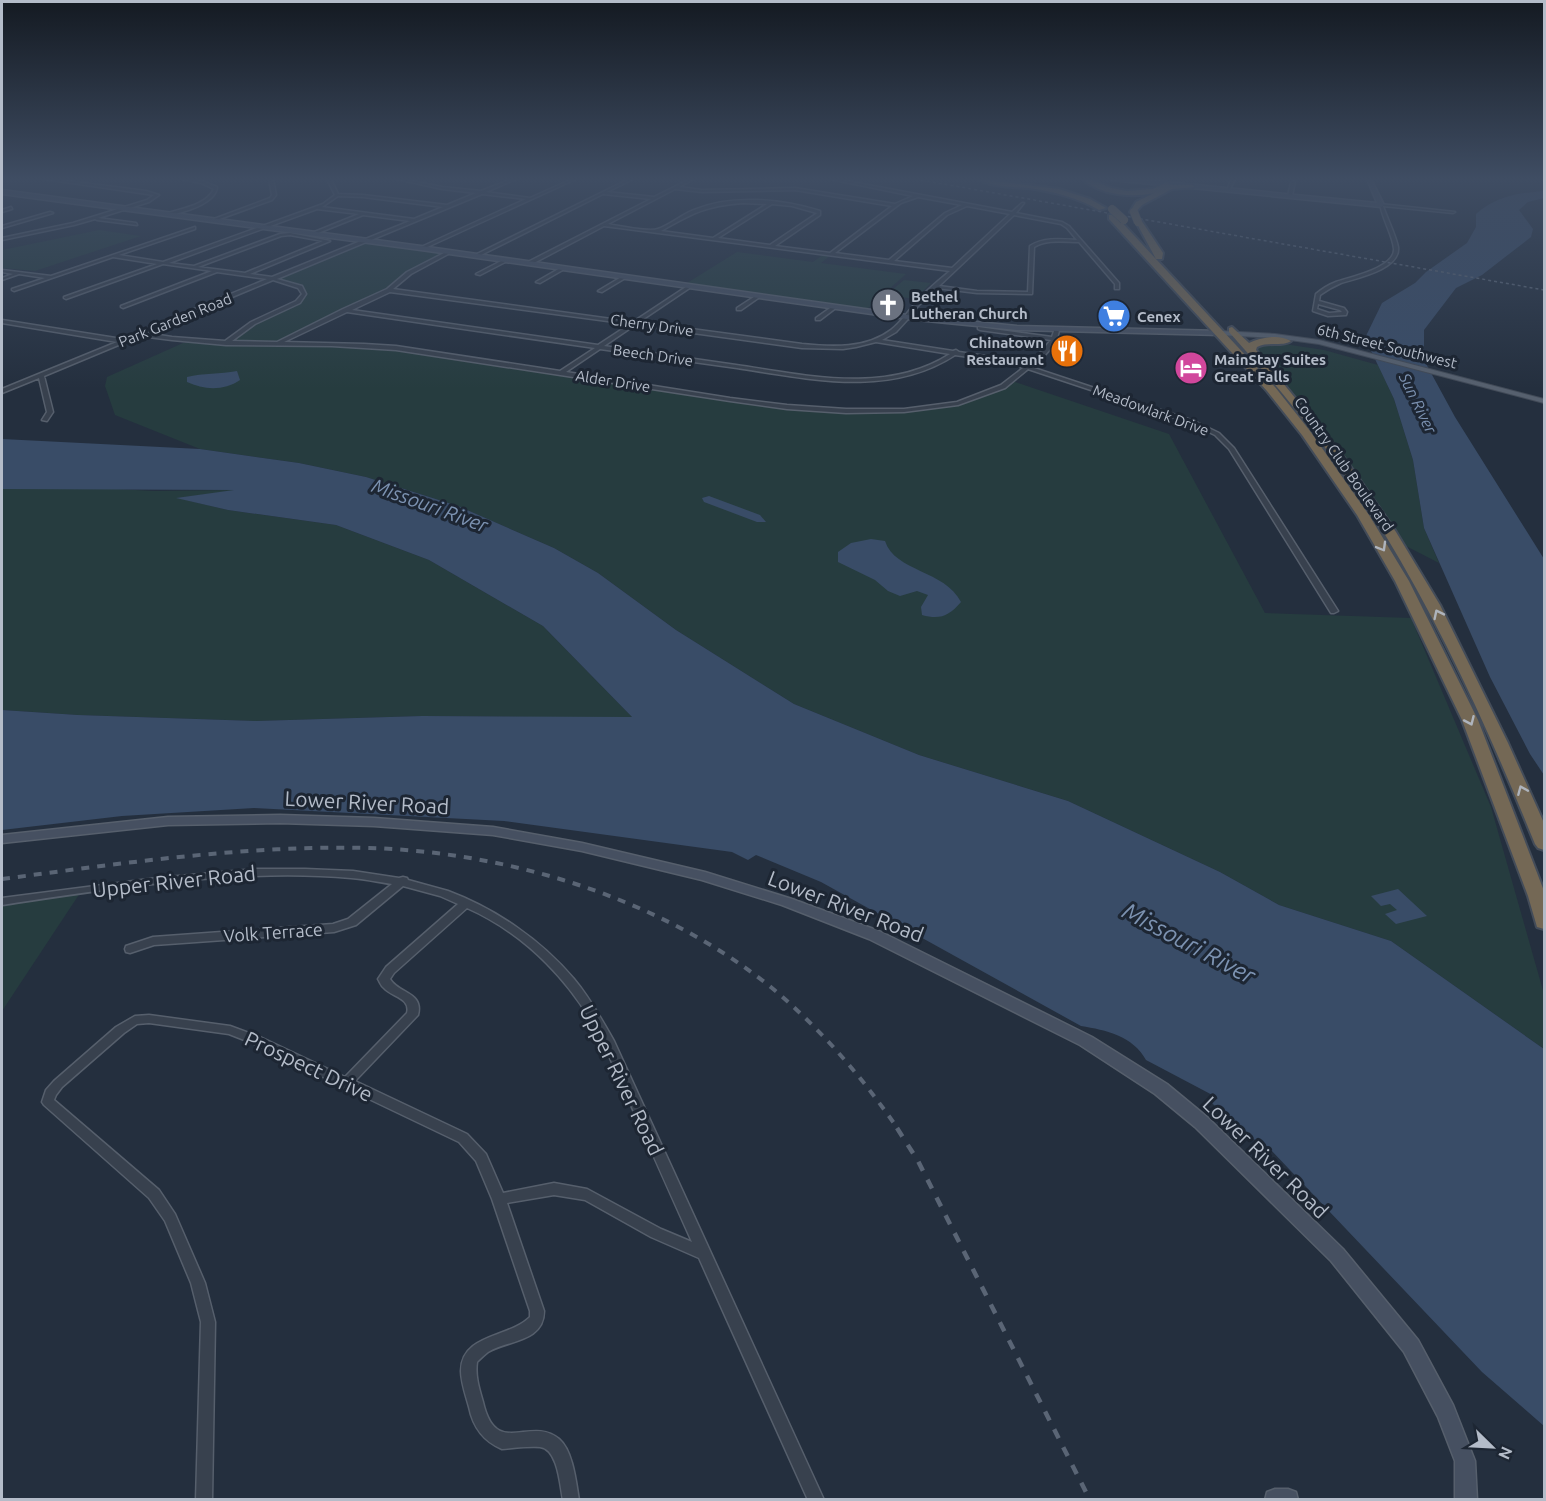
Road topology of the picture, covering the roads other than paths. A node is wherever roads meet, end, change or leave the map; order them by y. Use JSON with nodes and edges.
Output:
{"nodes":[{"id":1,"x":134,"y":249,"type":"edge"},
{"id":2,"x":202,"y":249,"type":"edge"},
{"id":3,"x":242,"y":249,"type":"edge"},
{"id":4,"x":307,"y":249,"type":"edge"},
{"id":5,"x":347,"y":249,"type":"edge"},
{"id":6,"x":429,"y":249,"type":"edge"},
{"id":7,"x":489,"y":249,"type":"edge"},
{"id":8,"x":557,"y":249,"type":"edge"},
{"id":9,"x":794,"y":249,"type":"edge"},
{"id":10,"x":838,"y":249,"type":"edge"},
{"id":11,"x":905,"y":249,"type":"edge"},
{"id":12,"x":976,"y":249,"type":"edge"},
{"id":13,"x":1032,"y":249,"type":"edge"},
{"id":14,"x":1087,"y":249,"type":"edge"},
{"id":15,"x":1147,"y":249,"type":"edge"},
{"id":16,"x":1152,"y":249,"type":"edge"},
{"id":17,"x":1156,"y":249,"type":"edge"},
{"id":18,"x":1396,"y":249,"type":"edge"},
{"id":19,"x":448,"y":252,"type":"junction"},
{"id":20,"x":831,"y":254,"type":"junction"},
{"id":21,"x":114,"y":256,"type":"junction"},
{"id":22,"x":475,"y":256,"type":"junction"},
{"id":23,"x":1160,"y":257,"type":"junction"},
{"id":24,"x":507,"y":260,"type":"junction"},
{"id":25,"x":891,"y":261,"type":"junction"},
{"id":26,"x":164,"y":263,"type":"junction"},
{"id":27,"x":530,"y":263,"type":"junction"},
{"id":28,"x":193,"y":267,"type":"junction"},
{"id":29,"x":564,"y":268,"type":"junction"},
{"id":30,"x":954,"y":270,"type":"junction"},
{"id":31,"x":2,"y":271,"type":"edge"},
{"id":32,"x":218,"y":271,"type":"junction"},
{"id":33,"x":22,"y":272,"type":"junction"},
{"id":34,"x":478,"y":274,"type":"dead end"},
{"id":35,"x":245,"y":275,"type":"junction"},
{"id":36,"x":51,"y":277,"type":"junction"},
{"id":37,"x":625,"y":277,"type":"junction"},
{"id":38,"x":2,"y":279,"type":"edge"},
{"id":39,"x":274,"y":279,"type":"junction"},
{"id":40,"x":538,"y":282,"type":"dead end"},
{"id":41,"x":689,"y":286,"type":"junction"},
{"id":42,"x":936,"y":287,"type":"junction"},
{"id":43,"x":1117,"y":288,"type":"dead end"},
{"id":44,"x":14,"y":290,"type":"dead end"},
{"id":45,"x":389,"y":290,"type":"junction"},
{"id":46,"x":600,"y":291,"type":"dead end"},
{"id":47,"x":759,"y":296,"type":"junction"},
{"id":48,"x":66,"y":298,"type":"dead end"},
{"id":49,"x":1316,"y":302,"type":"junction"},
{"id":50,"x":123,"y":307,"type":"dead end"},
{"id":51,"x":835,"y":307,"type":"junction"},
{"id":52,"x":739,"y":309,"type":"dead end"},
{"id":53,"x":345,"y":310,"type":"junction"},
{"id":54,"x":1212,"y":310,"type":"dead end"},
{"id":55,"x":907,"y":317,"type":"junction"},
{"id":56,"x":818,"y":319,"type":"dead end"},
{"id":57,"x":2,"y":321,"type":"edge"},
{"id":58,"x":634,"y":323,"type":"junction"},
{"id":59,"x":1229,"y":333,"type":"junction"},
{"id":60,"x":140,"y":334,"type":"junction"},
{"id":61,"x":1056,"y":334,"type":"junction"},
{"id":62,"x":878,"y":340,"type":"junction"},
{"id":63,"x":122,"y":341,"type":"junction"},
{"id":64,"x":1286,"y":341,"type":"junction"},
{"id":65,"x":226,"y":343,"type":"junction"},
{"id":66,"x":278,"y":344,"type":"junction"},
{"id":67,"x":599,"y":347,"type":"junction"},
{"id":68,"x":1251,"y":350,"type":"junction"},
{"id":69,"x":1347,"y":351,"type":"junction"},
{"id":70,"x":956,"y":352,"type":"junction"},
{"id":71,"x":1030,"y":367,"type":"junction"},
{"id":72,"x":561,"y":373,"type":"junction"},
{"id":73,"x":41,"y":375,"type":"junction"},
{"id":74,"x":2,"y":384,"type":"edge"},
{"id":75,"x":12,"y":386,"type":"junction"},
{"id":76,"x":1489,"y":389,"type":"junction"},
{"id":77,"x":2,"y":391,"type":"edge"},
{"id":78,"x":1545,"y":401,"type":"edge"},
{"id":79,"x":1545,"y":406,"type":"edge"},
{"id":80,"x":45,"y":420,"type":"dead end"},
{"id":81,"x":1334,"y":611,"type":"dead end"},
{"id":82,"x":2,"y":839,"type":"edge"},
{"id":83,"x":1545,"y":844,"type":"edge"},
{"id":84,"x":403,"y":880,"type":"junction"},
{"id":85,"x":2,"y":901,"type":"edge"},
{"id":86,"x":466,"y":903,"type":"junction"},
{"id":87,"x":1545,"y":922,"type":"edge"},
{"id":88,"x":129,"y":950,"type":"dead end"},
{"id":89,"x":346,"y":1083,"type":"junction"},
{"id":90,"x":499,"y":1199,"type":"junction"},
{"id":91,"x":702,"y":1253,"type":"junction"},
{"id":92,"x":204,"y":1500,"type":"edge"},
{"id":93,"x":571,"y":1500,"type":"edge"},
{"id":94,"x":816,"y":1500,"type":"edge"},
{"id":95,"x":1275,"y":1500,"type":"edge"},
{"id":96,"x":1288,"y":1500,"type":"edge"},
{"id":97,"x":1467,"y":1500,"type":"edge"}],
"edges":[{"from":1,"to":21,"type":"street"},
{"from":2,"to":26,"type":"street"},
{"from":3,"to":28,"type":"street"},
{"from":4,"to":35,"type":"street"},
{"from":5,"to":39,"type":"street","name":"Park Garden Road"},
{"from":6,"to":19,"type":"street"},
{"from":7,"to":22,"type":"street"},
{"from":8,"to":27,"type":"street"},
{"from":9,"to":20,"type":"street"},
{"from":10,"to":20,"type":"street"},
{"from":11,"to":25,"type":"street"},
{"from":12,"to":30,"type":"street","name":"Cherry Drive"},
{"from":13,"to":42,"type":"street"},
{"from":14,"to":43,"type":"street"},
{"from":15,"to":59,"type":"highway","name":"Country Club Boulevard"},
{"from":16,"to":23,"type":"highway","name":"Country Club Boulevard","bridge":true},
{"from":17,"to":23,"type":"highway","bridge":true},
{"from":18,"to":49,"type":"street"},
{"from":19,"to":22,"type":"street"},
{"from":19,"to":45,"type":"street"},
{"from":20,"to":25,"type":"street"},
{"from":21,"to":26,"type":"street"},
{"from":21,"to":36,"type":"street"},
{"from":22,"to":24,"type":"street"},
{"from":23,"to":54,"type":"highway","name":"Country Club Boulevard"},
{"from":24,"to":27,"type":"street"},
{"from":24,"to":34,"type":"street"},
{"from":25,"to":30,"type":"street"},
{"from":26,"to":28,"type":"street"},
{"from":26,"to":48,"type":"street"},
{"from":27,"to":29,"type":"street"},
{"from":28,"to":32,"type":"street"},
{"from":29,"to":37,"type":"street"},
{"from":29,"to":40,"type":"street"},
{"from":30,"to":42,"type":"street","name":"Cherry Drive"},
{"from":31,"to":33,"type":"street"},
{"from":32,"to":35,"type":"street"},
{"from":32,"to":50,"type":"street"},
{"from":33,"to":36,"type":"street"},
{"from":33,"to":38,"type":"street"},
{"from":35,"to":39,"type":"street"},
{"from":36,"to":44,"type":"street"},
{"from":37,"to":41,"type":"street"},
{"from":37,"to":46,"type":"street"},
{"from":39,"to":60,"type":"street","name":"Park Garden Road"},
{"from":39,"to":65,"type":"street"},
{"from":41,"to":47,"type":"street"},
{"from":41,"to":58,"type":"street"},
{"from":42,"to":55,"type":"street","name":"Cherry Drive"},
{"from":45,"to":53,"type":"street"},
{"from":45,"to":58,"type":"street","name":"Cherry Drive"},
{"from":47,"to":51,"type":"street"},
{"from":47,"to":52,"type":"street"},
{"from":49,"to":49,"type":"street"},
{"from":51,"to":55,"type":"street"},
{"from":51,"to":56,"type":"street"},
{"from":53,"to":66,"type":"street"},
{"from":53,"to":67,"type":"street","name":"Beech Drive"},
{"from":55,"to":61,"type":"street"},
{"from":55,"to":61,"type":"street"},
{"from":55,"to":62,"type":"street","name":"Cherry Drive"},
{"from":57,"to":63,"type":"street"},
{"from":58,"to":62,"type":"street","name":"Cherry Drive"},
{"from":58,"to":67,"type":"street"},
{"from":59,"to":61,"type":"street"},
{"from":59,"to":64,"type":"main road","name":"6th Street Southwest"},
{"from":59,"to":68,"type":"highway","name":"Country Club Boulevard"},
{"from":59,"to":69,"type":"main road","name":"6th Street Southwest"},
{"from":59,"to":87,"type":"highway","name":"Country Club Boulevard","one_way":true},
{"from":60,"to":63,"type":"street","name":"Park Garden Road"},
{"from":60,"to":65,"type":"street","name":"Alder Drive"},
{"from":61,"to":71,"type":"street","name":"Alder Drive"},
{"from":62,"to":70,"type":"street","name":"Meadowlark Drive"},
{"from":63,"to":73,"type":"street","name":"Park Garden Road"},
{"from":64,"to":68,"type":"highway"},
{"from":64,"to":69,"type":"main road","name":"6th Street Southwest"},
{"from":65,"to":66,"type":"street","name":"Alder Drive"},
{"from":66,"to":72,"type":"street","name":"Alder Drive"},
{"from":67,"to":70,"type":"street","name":"Beech Drive"},
{"from":67,"to":72,"type":"street"},
{"from":83,"to":68,"type":"highway","name":"Country Club Boulevard","one_way":true},
{"from":69,"to":76,"type":"main road","name":"6th Street Southwest"},
{"from":70,"to":71,"type":"street","name":"Meadowlark Drive"},
{"from":71,"to":72,"type":"street","name":"Alder Drive"},
{"from":71,"to":81,"type":"street","name":"Meadowlark Drive"},
{"from":73,"to":75,"type":"street","name":"Park Garden Road"},
{"from":73,"to":80,"type":"street"},
{"from":74,"to":75,"type":"street"},
{"from":75,"to":77,"type":"street","name":"Park Garden Road"},
{"from":76,"to":78,"type":"main road","name":"6th Street Southwest"},
{"from":76,"to":79,"type":"main road","name":"6th Street Southwest"},
{"from":82,"to":97,"type":"street","name":"Lower River Road"},
{"from":84,"to":85,"type":"street","name":"Upper River Road"},
{"from":84,"to":86,"type":"street","name":"Upper River Road"},
{"from":84,"to":88,"type":"street","name":"Volk Terrace"},
{"from":86,"to":89,"type":"street"},
{"from":86,"to":91,"type":"street","name":"Upper River Road"},
{"from":89,"to":90,"type":"street","name":"Prospect Drive"},
{"from":89,"to":92,"type":"street","name":"Prospect Drive"},
{"from":90,"to":91,"type":"street"},
{"from":90,"to":93,"type":"street","name":"Prospect Drive"},
{"from":91,"to":94,"type":"street","name":"Upper River Road"},
{"from":95,"to":96,"type":"street"}]}
